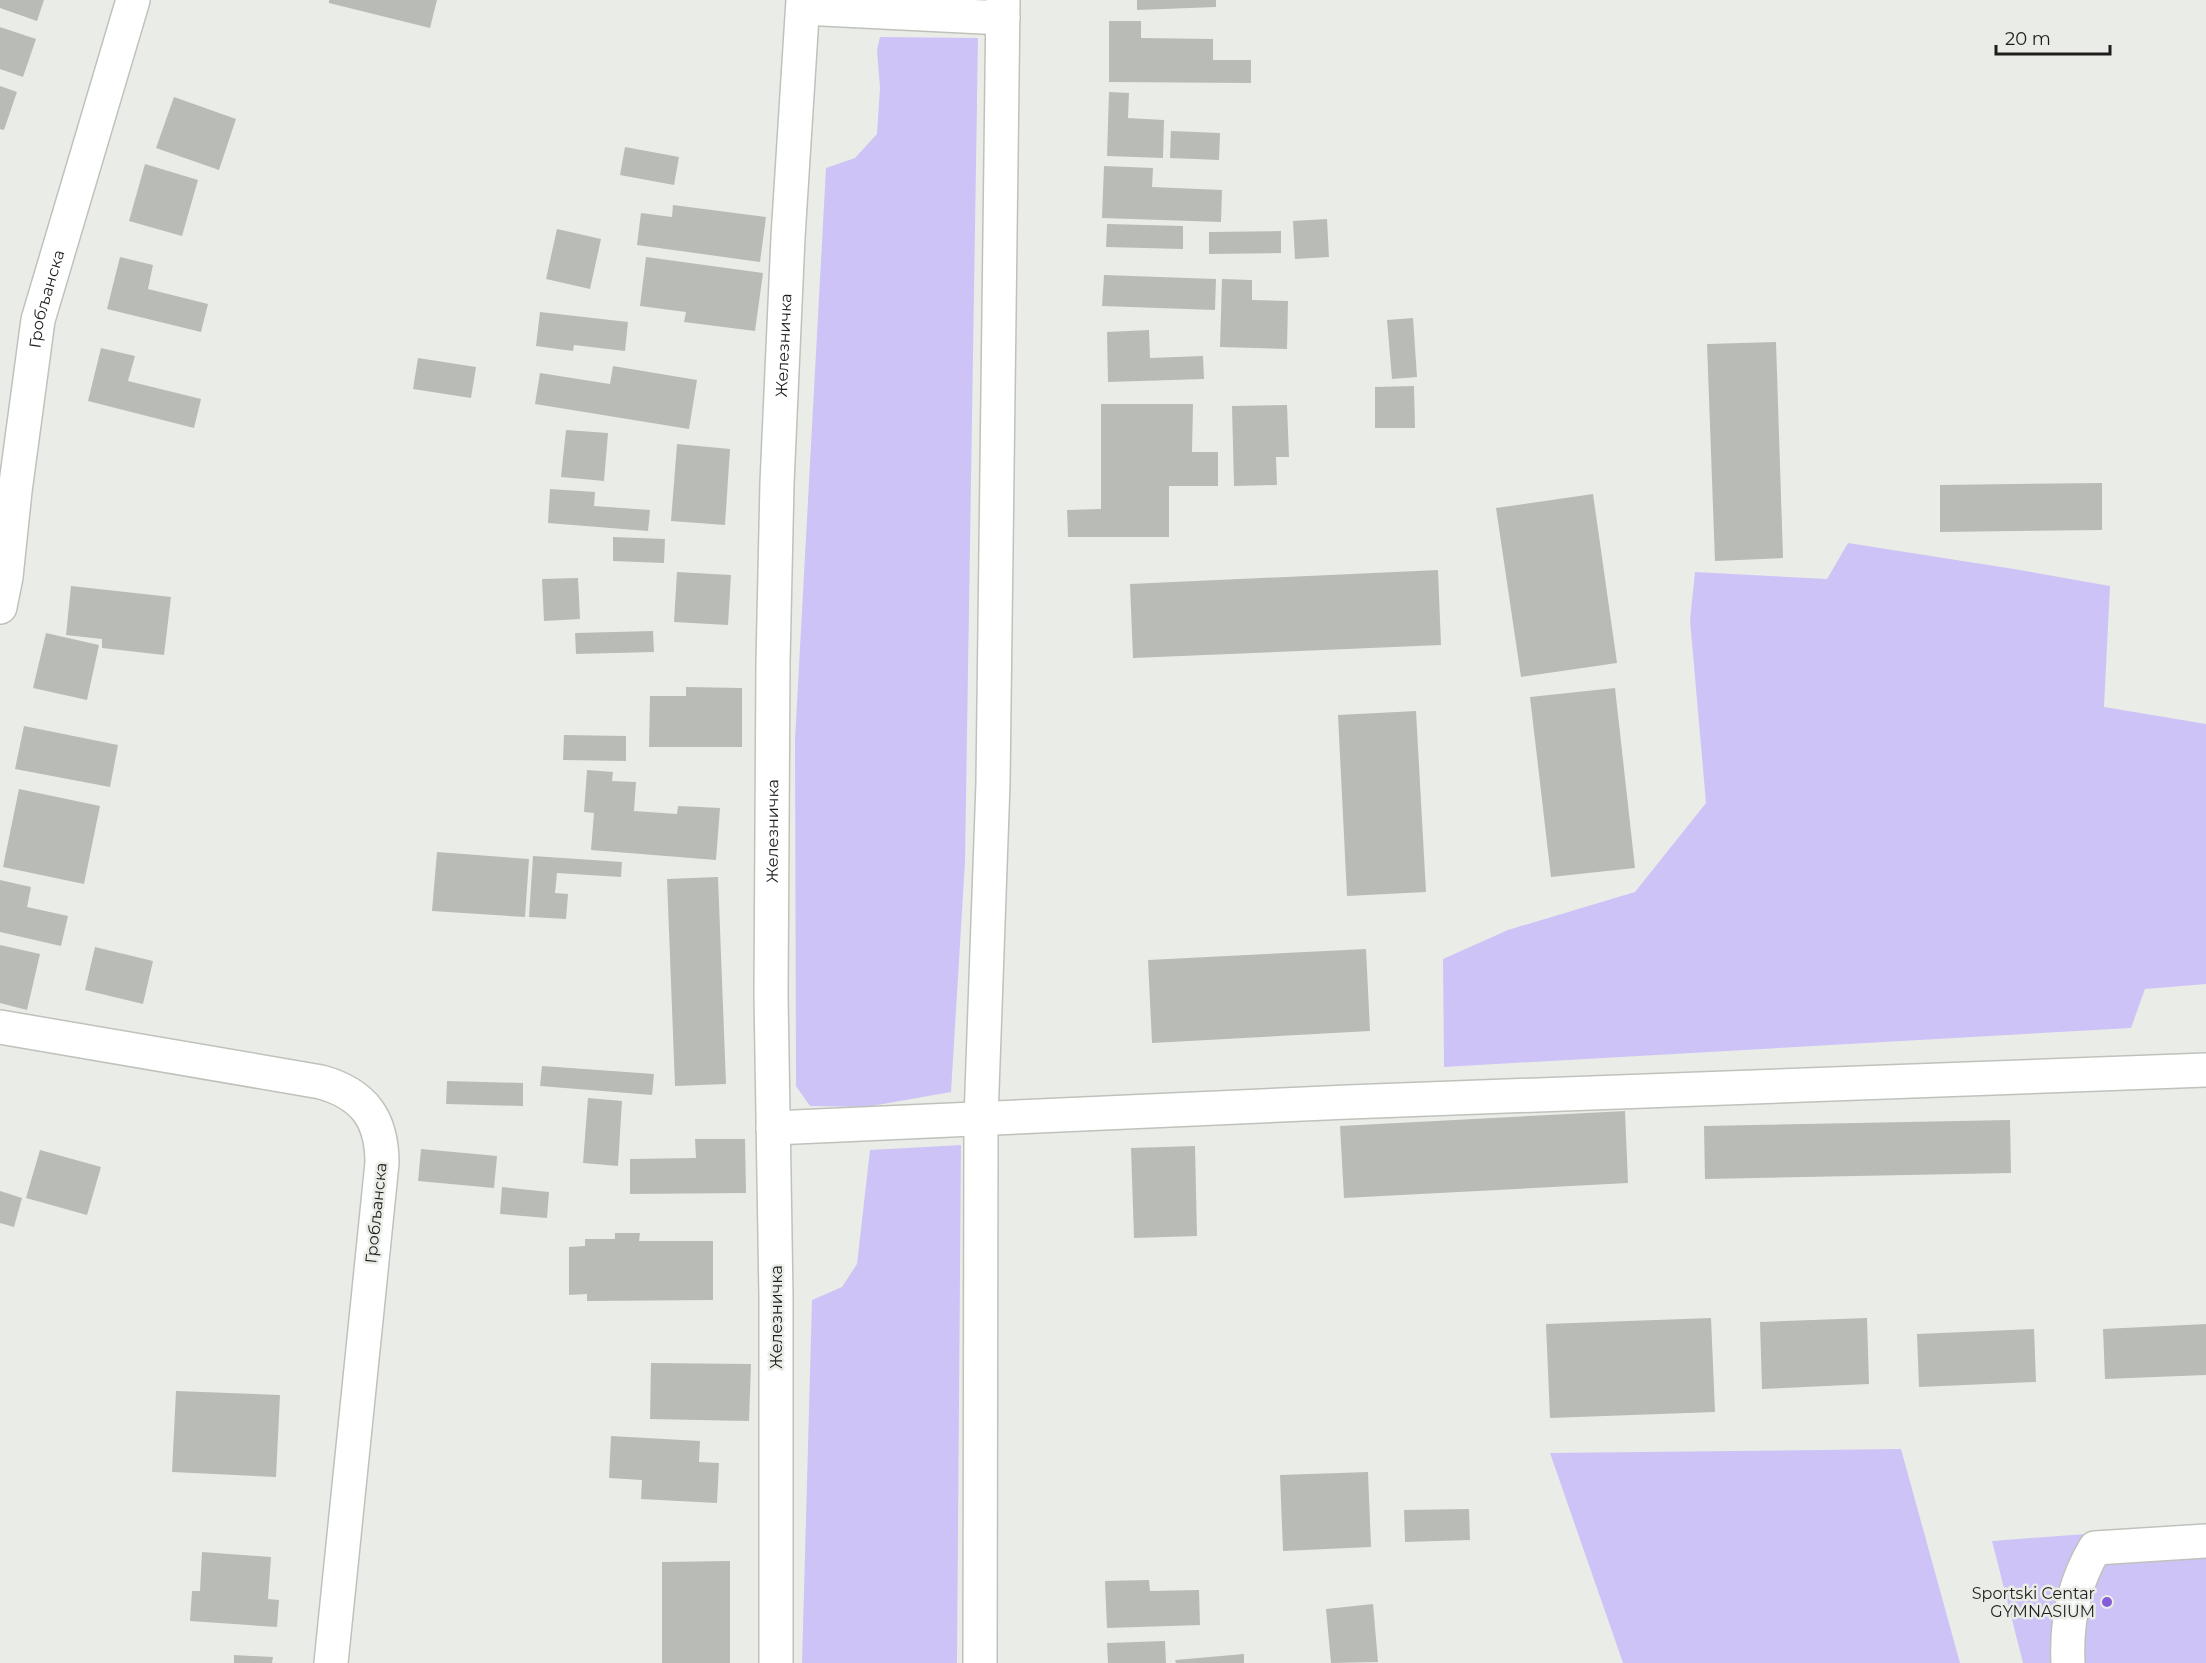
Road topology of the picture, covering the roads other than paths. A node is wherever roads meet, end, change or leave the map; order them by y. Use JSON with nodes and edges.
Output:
{"nodes":[{"id":1,"x":133,"y":0,"type":"edge"},
{"id":2,"x":803,"y":4,"type":"edge"},
{"id":3,"x":1003,"y":9,"type":"edge"},
{"id":4,"x":8,"y":492,"type":"edge"},
{"id":5,"x":0,"y":607,"type":"edge"},
{"id":6,"x":0,"y":1027,"type":"edge"},
{"id":7,"x":2206,"y":1070,"type":"edge"},
{"id":8,"x":981,"y":1119,"type":"junction"},
{"id":9,"x":773,"y":1128,"type":"junction"},
{"id":10,"x":2206,"y":1541,"type":"edge"},
{"id":11,"x":331,"y":1663,"type":"edge"},
{"id":12,"x":776,"y":1663,"type":"edge"},
{"id":13,"x":980,"y":1663,"type":"edge"},
{"id":14,"x":2068,"y":1663,"type":"edge"}],
"edges":[{"from":1,"to":4,"type":"street","name":"Гробљанска"},
{"from":2,"to":3,"type":"street"},
{"from":2,"to":9,"type":"street","name":"Железничка"},
{"from":3,"to":8,"type":"street"},
{"from":4,"to":5,"type":"street","name":"Гробљанска"},
{"from":6,"to":11,"type":"street","name":"Гробљанска"},
{"from":7,"to":8,"type":"street"},
{"from":8,"to":9,"type":"street"},
{"from":8,"to":13,"type":"street"},
{"from":9,"to":12,"type":"street","name":"Железничка"},
{"from":10,"to":14,"type":"street"}]}
